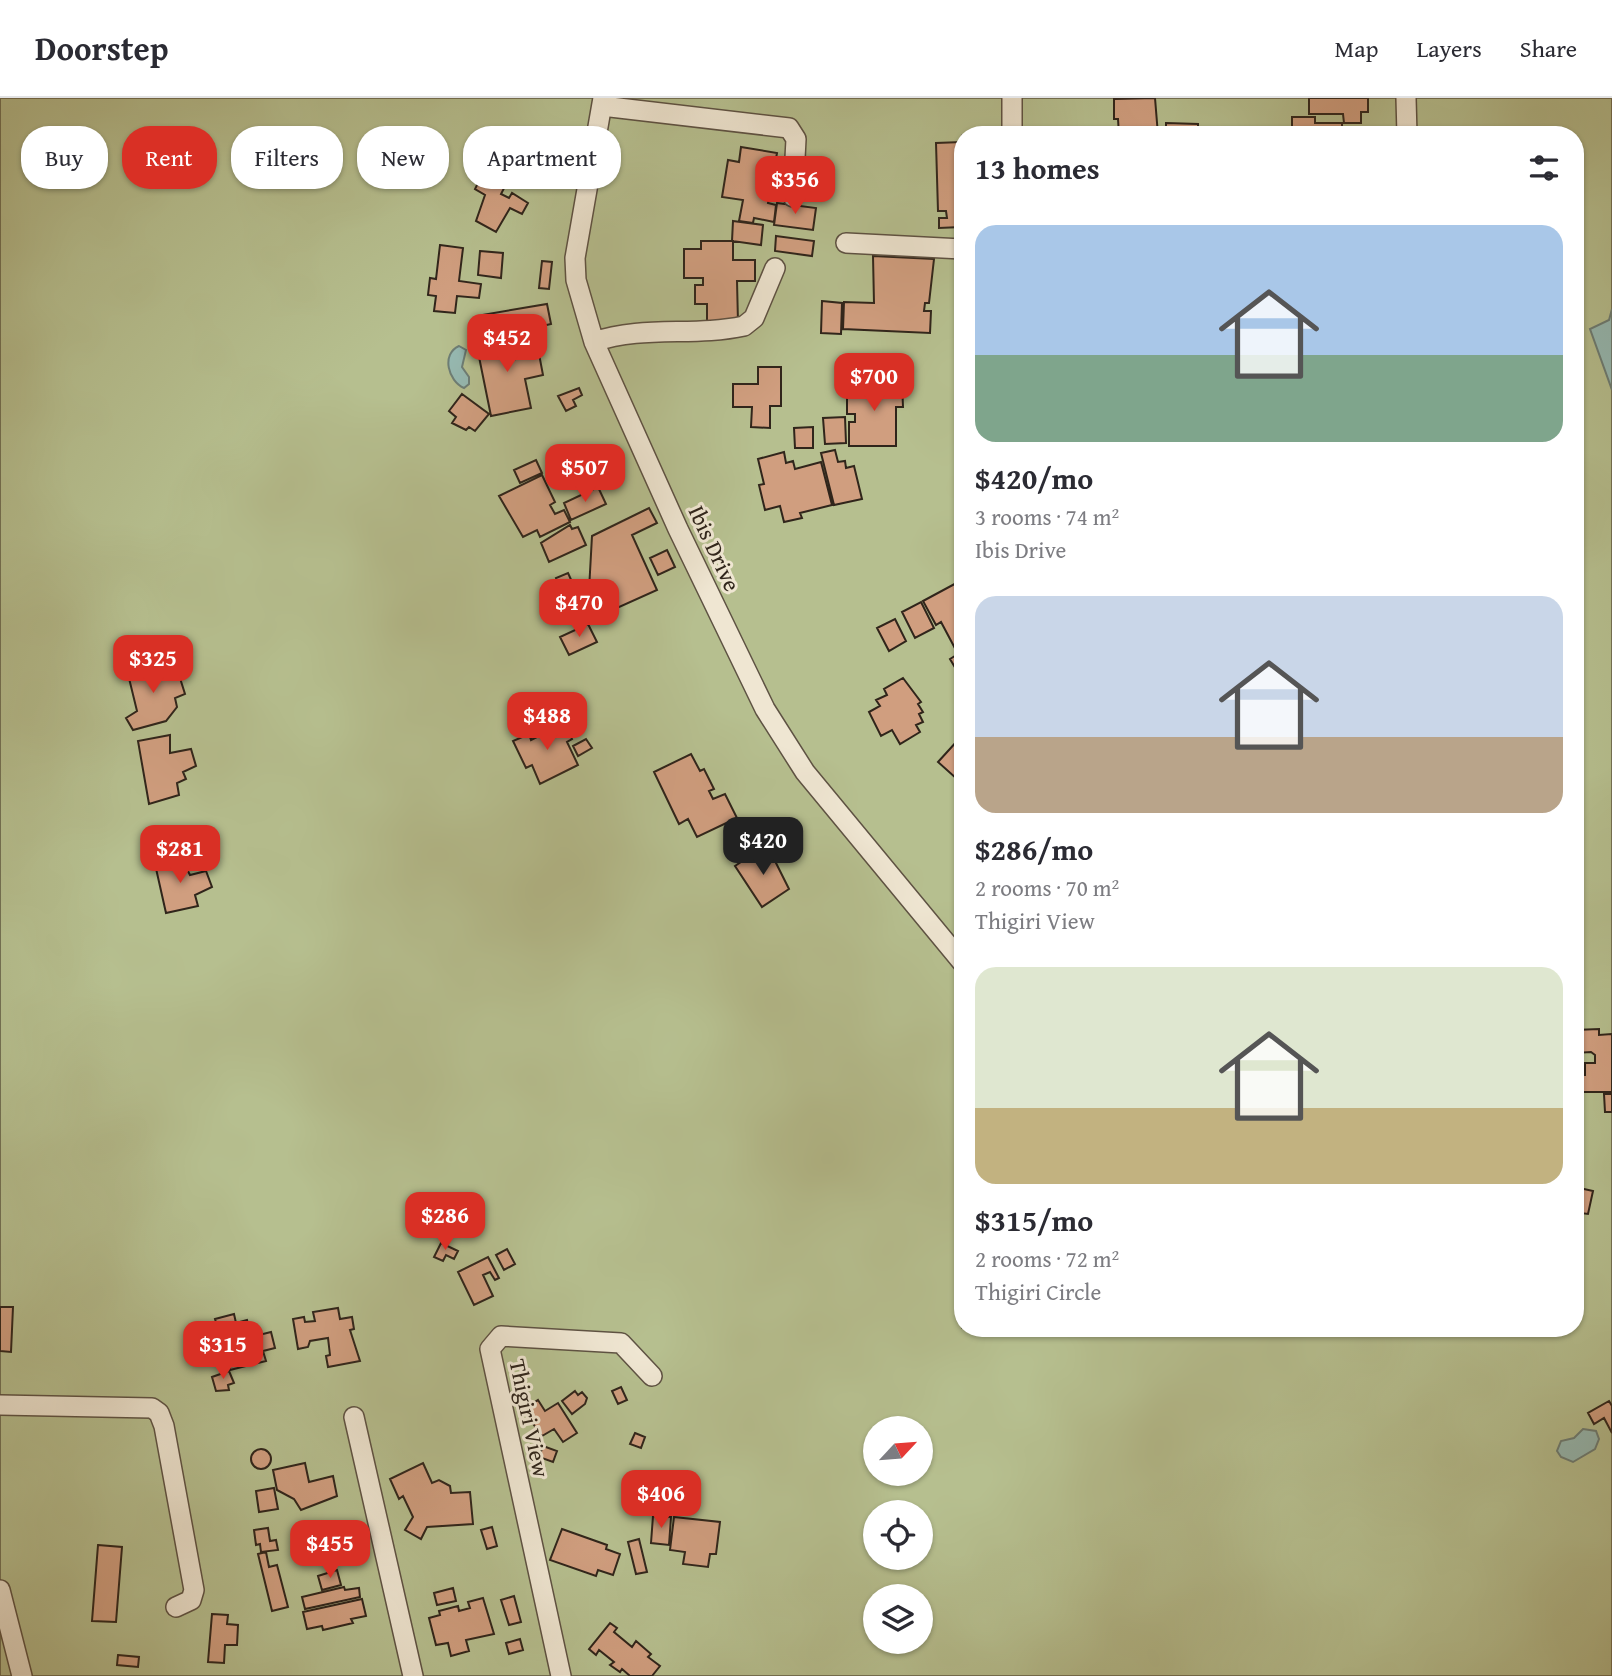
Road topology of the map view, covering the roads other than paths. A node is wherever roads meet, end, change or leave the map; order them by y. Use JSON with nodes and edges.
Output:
{"nodes":[{"id":1,"x":1012,"y":98,"type":"edge"},
{"id":2,"x":1406,"y":98,"type":"edge"},
{"id":3,"x":603,"y":102,"type":"edge"},
{"id":4,"x":1012,"y":126,"type":"edge"},
{"id":5,"x":1407,"y":126,"type":"edge"},
{"id":6,"x":793,"y":197,"type":"dead end"},
{"id":7,"x":846,"y":243,"type":"dead end"},
{"id":8,"x":954,"y":249,"type":"edge"},
{"id":9,"x":775,"y":268,"type":"dead end"},
{"id":10,"x":594,"y":342,"type":"junction"},
{"id":11,"x":954,"y":952,"type":"edge"},
{"id":12,"x":652,"y":1376,"type":"dead end"},
{"id":13,"x":0,"y":1405,"type":"edge"},
{"id":14,"x":354,"y":1417,"type":"dead end"},
{"id":15,"x":0,"y":1590,"type":"edge"},
{"id":16,"x":176,"y":1607,"type":"dead end"},
{"id":17,"x":22,"y":1676,"type":"edge"},
{"id":18,"x":414,"y":1676,"type":"edge"},
{"id":19,"x":561,"y":1676,"type":"edge"}],
"edges":[{"from":1,"to":4,"type":"street"},
{"from":2,"to":5,"type":"street"},
{"from":3,"to":6,"type":"street"},
{"from":3,"to":10,"type":"street","name":"Ibis Drive"},
{"from":7,"to":8,"type":"street"},
{"from":9,"to":10,"type":"street"},
{"from":10,"to":11,"type":"street","name":"Ibis Drive"},
{"from":12,"to":19,"type":"street","name":"Thigiri View"},
{"from":13,"to":16,"type":"street"},
{"from":14,"to":18,"type":"street"},
{"from":15,"to":17,"type":"street"}]}
